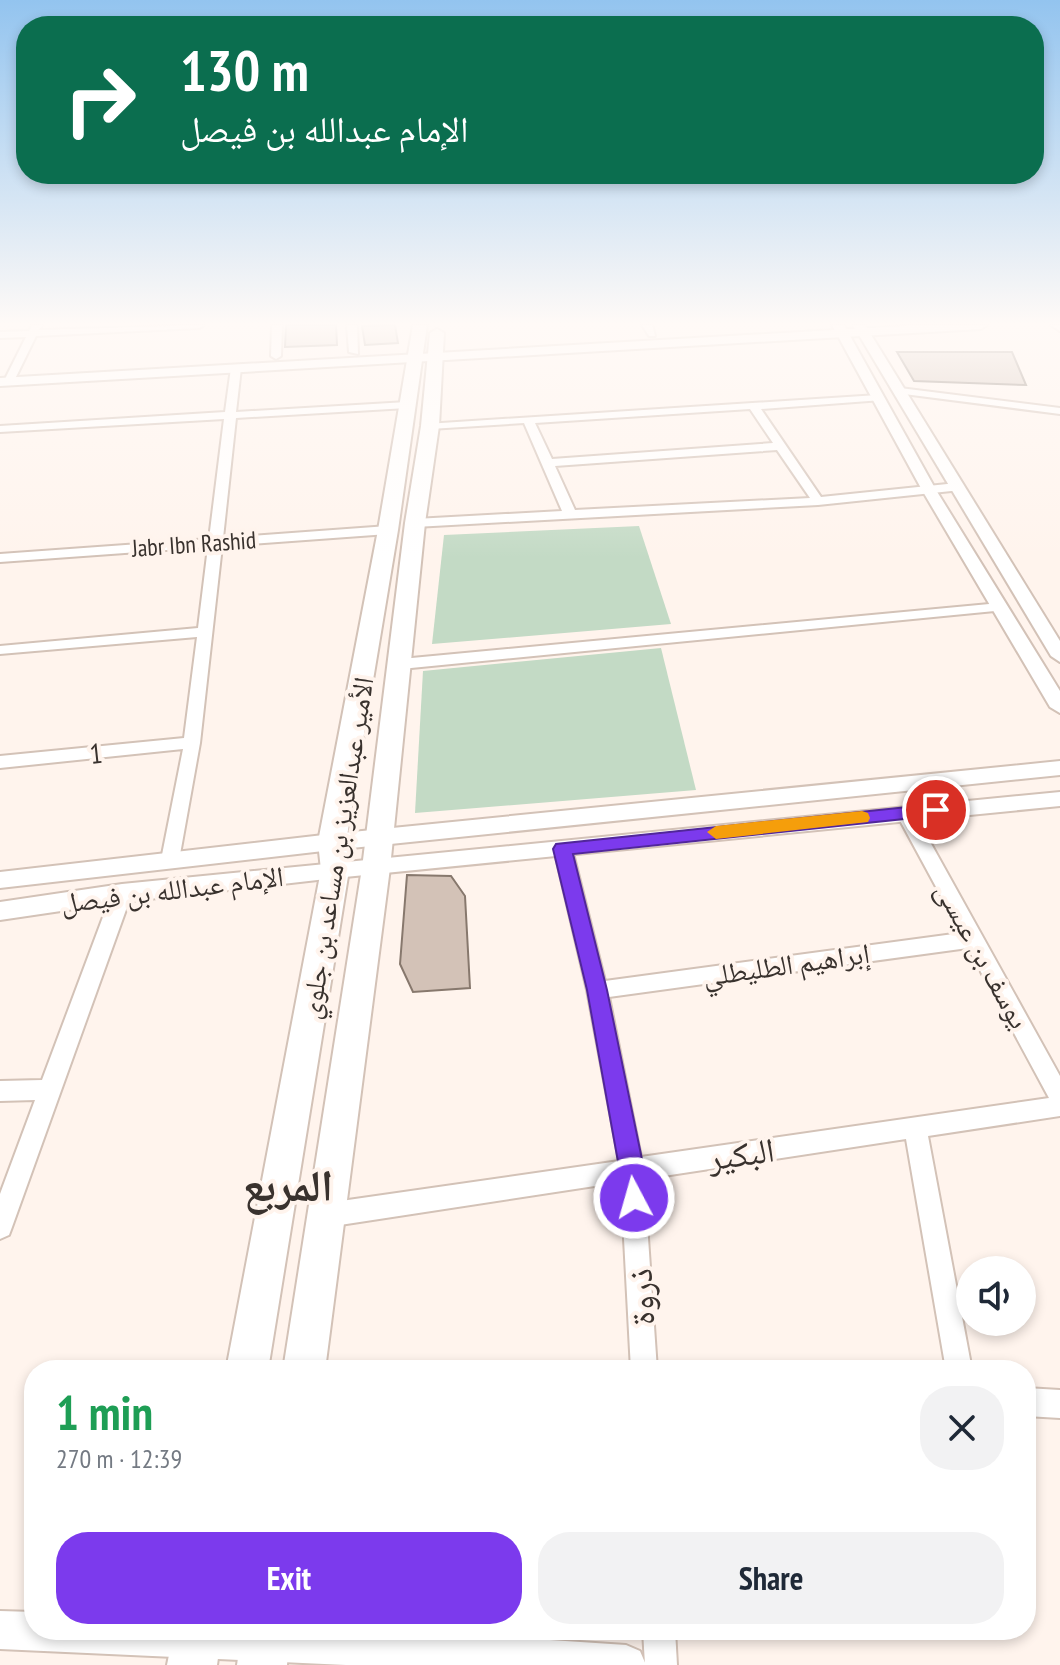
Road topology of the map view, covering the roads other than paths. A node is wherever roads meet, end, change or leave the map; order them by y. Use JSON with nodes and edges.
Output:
{"nodes":[{"id":1,"x":232,"y":403,"type":"edge"},
{"id":2,"x":429,"y":403,"type":"edge"},
{"id":3,"x":813,"y":403,"type":"edge"},
{"id":4,"x":881,"y":403,"type":"edge"},
{"id":5,"x":907,"y":403,"type":"edge"},
{"id":6,"x":994,"y":403,"type":"edge"},
{"id":7,"x":407,"y":405,"type":"joint"},
{"id":8,"x":754,"y":407,"type":"junction"},
{"id":9,"x":1060,"y":411,"type":"edge"},
{"id":10,"x":230,"y":415,"type":"junction"},
{"id":11,"x":529,"y":421,"type":"junction"},
{"id":12,"x":430,"y":426,"type":"junction"},
{"id":13,"x":0,"y":429,"type":"edge"},
{"id":14,"x":779,"y":446,"type":"junction"},
{"id":15,"x":546,"y":463,"type":"junction"},
{"id":16,"x":957,"y":487,"type":"junction"},
{"id":17,"x":929,"y":490,"type":"junction"},
{"id":18,"x":818,"y":501,"type":"junction"},
{"id":19,"x":570,"y":514,"type":"junction"},
{"id":20,"x":401,"y":526,"type":"junction"},
{"id":21,"x":215,"y":543,"type":"junction"},
{"id":22,"x":0,"y":558,"type":"edge"},
{"id":23,"x":1000,"y":607,"type":"junction"},
{"id":24,"x":205,"y":632,"type":"junction"},
{"id":25,"x":0,"y":650,"type":"edge"},
{"id":26,"x":1060,"y":656,"type":"edge"},
{"id":27,"x":401,"y":664,"type":"junction"},
{"id":28,"x":1060,"y":707,"type":"edge"},
{"id":29,"x":192,"y":743,"type":"junction"},
{"id":30,"x":0,"y":762,"type":"edge"},
{"id":31,"x":1060,"y":768,"type":"edge"},
{"id":32,"x":789,"y":796,"type":"junction"},
{"id":33,"x":1060,"y":799,"type":"edge"},
{"id":34,"x":697,"y":806,"type":"junction"},
{"id":35,"x":905,"y":813,"type":"junction"},
{"id":36,"x":806,"y":823,"type":"junction"},
{"id":37,"x":712,"y":833,"type":"junction"},
{"id":38,"x":563,"y":849,"type":"junction"},
{"id":39,"x":376,"y":853,"type":"junction"},
{"id":40,"x":333,"y":856,"type":"junction"},
{"id":41,"x":170,"y":860,"type":"junction"},
{"id":42,"x":0,"y":880,"type":"edge"},
{"id":43,"x":122,"y":893,"type":"junction"},
{"id":44,"x":0,"y":911,"type":"edge"},
{"id":45,"x":975,"y":939,"type":"junction"},
{"id":46,"x":597,"y":990,"type":"junction"},
{"id":47,"x":51,"y":1090,"type":"junction"},
{"id":48,"x":0,"y":1091,"type":"edge"},
{"id":49,"x":1060,"y":1097,"type":"edge"},
{"id":50,"x":1060,"y":1106,"type":"edge"},
{"id":51,"x":915,"y":1127,"type":"junction"},
{"id":52,"x":632,"y":1169,"type":"junction"},
{"id":53,"x":327,"y":1215,"type":"junction"},
{"id":54,"x":0,"y":1227,"type":"edge"},
{"id":55,"x":249,"y":1360,"type":"edge"},
{"id":56,"x":305,"y":1360,"type":"edge"},
{"id":57,"x":643,"y":1360,"type":"edge"},
{"id":58,"x":957,"y":1360,"type":"edge"},
{"id":59,"x":1036,"y":1403,"type":"edge"},
{"id":60,"x":1060,"y":1404,"type":"edge"},
{"id":61,"x":0,"y":1630,"type":"edge"},
{"id":62,"x":24,"y":1632,"type":"edge"},
{"id":63,"x":130,"y":1640,"type":"edge"},
{"id":64,"x":660,"y":1640,"type":"edge"},
{"id":65,"x":195,"y":1645,"type":"edge"},
{"id":66,"x":264,"y":1645,"type":"edge"},
{"id":67,"x":626,"y":1665,"type":"edge"},
{"id":68,"x":661,"y":1665,"type":"edge"}],
"edges":[{"from":1,"to":10,"type":"street"},
{"from":2,"to":12,"type":"main road","name":"الأمير عبدالعزيز بن مساعد بن جلوي"},
{"from":3,"to":8,"type":"street"},
{"from":4,"to":17,"type":"street"},
{"from":5,"to":16,"type":"street"},
{"from":6,"to":9,"type":"street"},
{"from":7,"to":10,"type":"street"},
{"from":7,"to":20,"type":"main road","name":"الأمير عبدالعزيز بن مساعد بن جلوي"},
{"from":8,"to":11,"type":"street"},
{"from":8,"to":14,"type":"street"},
{"from":10,"to":13,"type":"street"},
{"from":10,"to":21,"type":"street"},
{"from":11,"to":12,"type":"street"},
{"from":11,"to":15,"type":"street"},
{"from":12,"to":20,"type":"main road","name":"الأمير عبدالعزيز بن مساعد بن جلوي"},
{"from":14,"to":15,"type":"street"},
{"from":14,"to":18,"type":"street"},
{"from":15,"to":19,"type":"street"},
{"from":16,"to":17,"type":"street","name":"Jabr Ibn Rashid"},
{"from":16,"to":26,"type":"street"},
{"from":17,"to":18,"type":"street","name":"Jabr Ibn Rashid"},
{"from":17,"to":23,"type":"street"},
{"from":18,"to":19,"type":"street","name":"Jabr Ibn Rashid"},
{"from":19,"to":20,"type":"street","name":"Jabr Ibn Rashid"},
{"from":20,"to":21,"type":"street","name":"Jabr Ibn Rashid"},
{"from":20,"to":27,"type":"main road","name":"الأمير عبدالعزيز بن مساعد بن جلوي"},
{"from":20,"to":40,"type":"main road","name":"الأمير عبدالعزيز بن مساعد بن جلوي"},
{"from":21,"to":22,"type":"street","name":"Jabr Ibn Rashid"},
{"from":21,"to":24,"type":"street"},
{"from":23,"to":27,"type":"street"},
{"from":23,"to":28,"type":"street"},
{"from":24,"to":25,"type":"street"},
{"from":24,"to":29,"type":"street"},
{"from":27,"to":39,"type":"main road","name":"الأمير عبدالعزيز بن مساعد بن جلوي"},
{"from":29,"to":30,"type":"street","name":"1"},
{"from":29,"to":41,"type":"street"},
{"from":31,"to":32,"type":"street","name":"الإمام عبدالله بن فيصل"},
{"from":32,"to":34,"type":"street","name":"الإمام عبدالله بن فيصل"},
{"from":32,"to":36,"type":"street"},
{"from":33,"to":35,"type":"street","name":"الإمام عبدالله بن فيصل"},
{"from":34,"to":37,"type":"street"},
{"from":34,"to":39,"type":"street","name":"الإمام عبدالله بن فيصل"},
{"from":35,"to":36,"type":"street","name":"الإمام عبدالله بن فيصل"},
{"from":35,"to":45,"type":"street","name":"يوسف بن عيسى"},
{"from":36,"to":37,"type":"street","name":"الإمام عبدالله بن فيصل"},
{"from":37,"to":38,"type":"street","name":"الإمام عبدالله بن فيصل"},
{"from":38,"to":39,"type":"street","name":"الإمام عبدالله بن فيصل"},
{"from":38,"to":46,"type":"street","name":"ذروة"},
{"from":39,"to":40,"type":"street","name":"الإمام عبدالله بن فيصل"},
{"from":39,"to":53,"type":"main road","name":"الأمير عبدالعزيز بن مساعد بن جلوي"},
{"from":40,"to":41,"type":"street","name":"الإمام عبدالله بن فيصل"},
{"from":40,"to":43,"type":"street","name":"الإمام عبدالله بن فيصل"},
{"from":40,"to":55,"type":"main road","name":"الأمير عبدالعزيز بن مساعد بن جلوي"},
{"from":41,"to":42,"type":"street","name":"الإمام عبدالله بن فيصل"},
{"from":43,"to":44,"type":"street","name":"الإمام عبدالله بن فيصل"},
{"from":43,"to":47,"type":"street"},
{"from":45,"to":46,"type":"street","name":"إبراهيم الطليطلي"},
{"from":45,"to":49,"type":"street","name":"يوسف بن عيسى"},
{"from":46,"to":52,"type":"street","name":"ذروة"},
{"from":47,"to":48,"type":"street"},
{"from":47,"to":54,"type":"street"},
{"from":50,"to":51,"type":"street","name":"البكير"},
{"from":51,"to":52,"type":"street","name":"البكير"},
{"from":51,"to":58,"type":"street"},
{"from":52,"to":53,"type":"street","name":"البكير"},
{"from":52,"to":57,"type":"street","name":"ذروة"},
{"from":53,"to":56,"type":"main road","name":"الأمير عبدالعزيز بن مساعد بن جلوي"},
{"from":59,"to":60,"type":"street"},
{"from":61,"to":62,"type":"street"},
{"from":63,"to":65,"type":"street"},
{"from":64,"to":68,"type":"street"},
{"from":65,"to":66,"type":"street"},
{"from":66,"to":67,"type":"street"}]}
